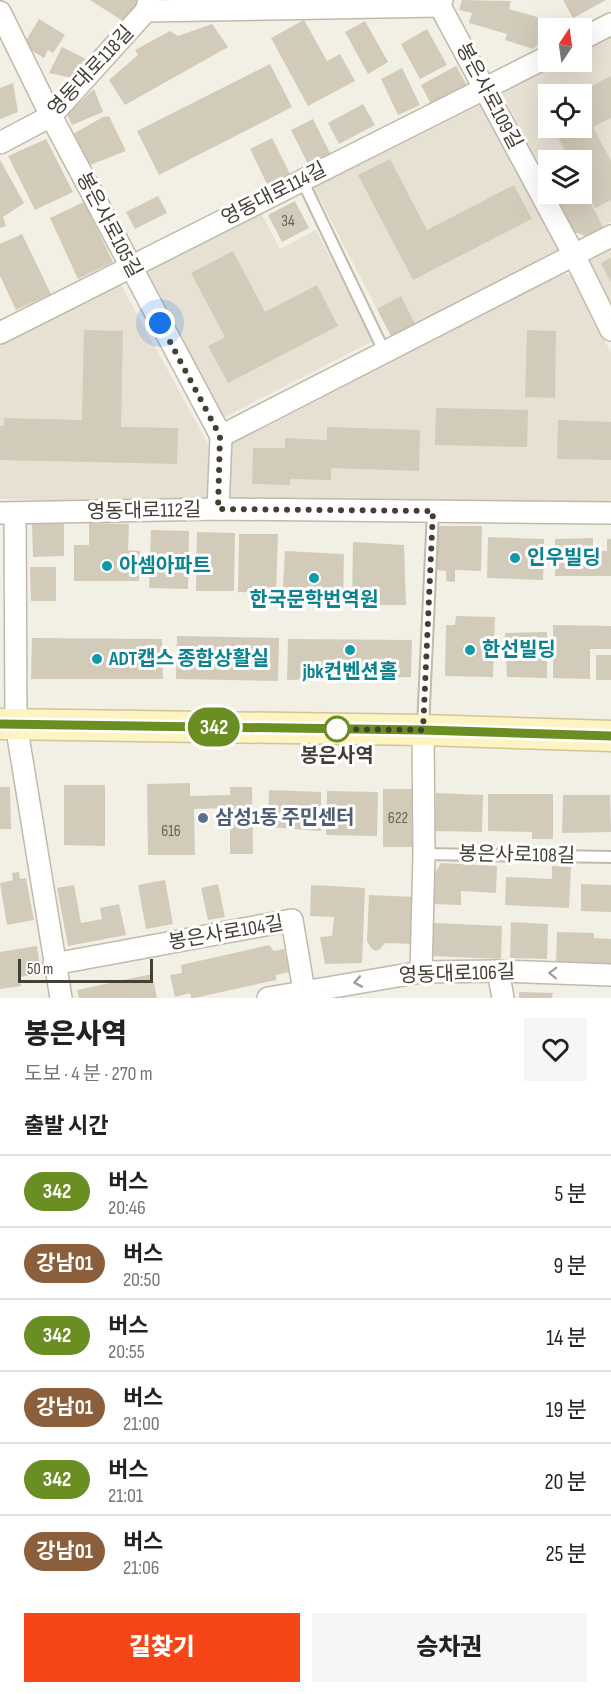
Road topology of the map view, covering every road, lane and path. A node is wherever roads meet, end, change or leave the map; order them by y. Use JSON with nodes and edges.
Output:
{"nodes":[{"id":1,"x":441,"y":3,"type":"edge"},
{"id":2,"x":148,"y":6,"type":"edge"},
{"id":3,"x":0,"y":12,"type":"edge"},
{"id":4,"x":611,"y":24,"type":"edge"},
{"id":5,"x":592,"y":34,"type":"edge"},
{"id":6,"x":538,"y":62,"type":"edge"},
{"id":7,"x":486,"y":89,"type":"junction"},
{"id":8,"x":51,"y":116,"type":"junction"},
{"id":9,"x":0,"y":143,"type":"edge"},
{"id":10,"x":302,"y":180,"type":"junction"},
{"id":11,"x":611,"y":236,"type":"edge"},
{"id":12,"x":574,"y":255,"type":"junction"},
{"id":13,"x":130,"y":266,"type":"junction"},
{"id":14,"x":611,"y":330,"type":"edge"},
{"id":15,"x":0,"y":333,"type":"edge"},
{"id":16,"x":384,"y":351,"type":"junction"},
{"id":17,"x":220,"y":436,"type":"junction"},
{"id":18,"x":218,"y":509,"type":"junction"},
{"id":19,"x":433,"y":511,"type":"junction"},
{"id":20,"x":7,"y":513,"type":"edge"},
{"id":21,"x":611,"y":513,"type":"edge"},
{"id":22,"x":8,"y":724,"type":"edge"},
{"id":23,"x":423,"y":730,"type":"junction"},
{"id":24,"x":611,"y":736,"type":"edge"},
{"id":25,"x":424,"y":854,"type":"junction"},
{"id":26,"x":611,"y":856,"type":"edge"},
{"id":27,"x":54,"y":964,"type":"junction"},
{"id":28,"x":498,"y":971,"type":"junction"},
{"id":29,"x":421,"y":972,"type":"junction"},
{"id":30,"x":611,"y":975,"type":"edge"},
{"id":31,"x":304,"y":991,"type":"junction"},
{"id":32,"x":61,"y":998,"type":"edge"},
{"id":33,"x":268,"y":998,"type":"edge"},
{"id":34,"x":503,"y":998,"type":"edge"}],
"edges":[{"from":1,"to":2,"type":"street","name":"영동대로118길"},
{"from":1,"to":7,"type":"street","name":"봉은사로109길"},
{"from":2,"to":8,"type":"street","name":"영동대로118길"},
{"from":3,"to":8,"type":"street","name":"봉은사로105길"},
{"from":4,"to":5,"type":"street"},
{"from":6,"to":7,"type":"street","name":"영동대로114길"},
{"from":7,"to":10,"type":"street","name":"영동대로114길"},
{"from":7,"to":12,"type":"street","name":"봉은사로109길"},
{"from":8,"to":9,"type":"street","name":"영동대로118길"},
{"from":8,"to":13,"type":"street","name":"봉은사로105길"},
{"from":10,"to":13,"type":"street","name":"영동대로114길"},
{"from":10,"to":16,"type":"lane"},
{"from":11,"to":12,"type":"street"},
{"from":12,"to":14,"type":"street","name":"봉은사로109길"},
{"from":12,"to":16,"type":"street"},
{"from":13,"to":15,"type":"street","name":"영동대로114길"},
{"from":13,"to":17,"type":"street","name":"봉은사로105길"},
{"from":16,"to":17,"type":"street"},
{"from":17,"to":18,"type":"street","name":"봉은사로105길"},
{"from":18,"to":19,"type":"street","name":"영동대로112길"},
{"from":18,"to":20,"type":"street","name":"영동대로112길"},
{"from":19,"to":21,"type":"street","name":"영동대로112길"},
{"from":19,"to":23,"type":"lane"},
{"from":20,"to":22,"type":"street"},
{"from":22,"to":23,"type":"street"},
{"from":22,"to":27,"type":"street"},
{"from":23,"to":24,"type":"street"},
{"from":23,"to":25,"type":"street"},
{"from":25,"to":26,"type":"lane","name":"봉은사로108길"},
{"from":25,"to":29,"type":"street"},
{"from":27,"to":31,"type":"street","name":"봉은사로104길"},
{"from":27,"to":32,"type":"street"},
{"from":28,"to":29,"type":"street","name":"영동대로106길"},
{"from":30,"to":28,"type":"street","name":"영동대로106길","one_way":true},
{"from":28,"to":34,"type":"street"},
{"from":29,"to":31,"type":"street","name":"영동대로106길","one_way":true},
{"from":31,"to":33,"type":"street","name":"영동대로106길"}]}
